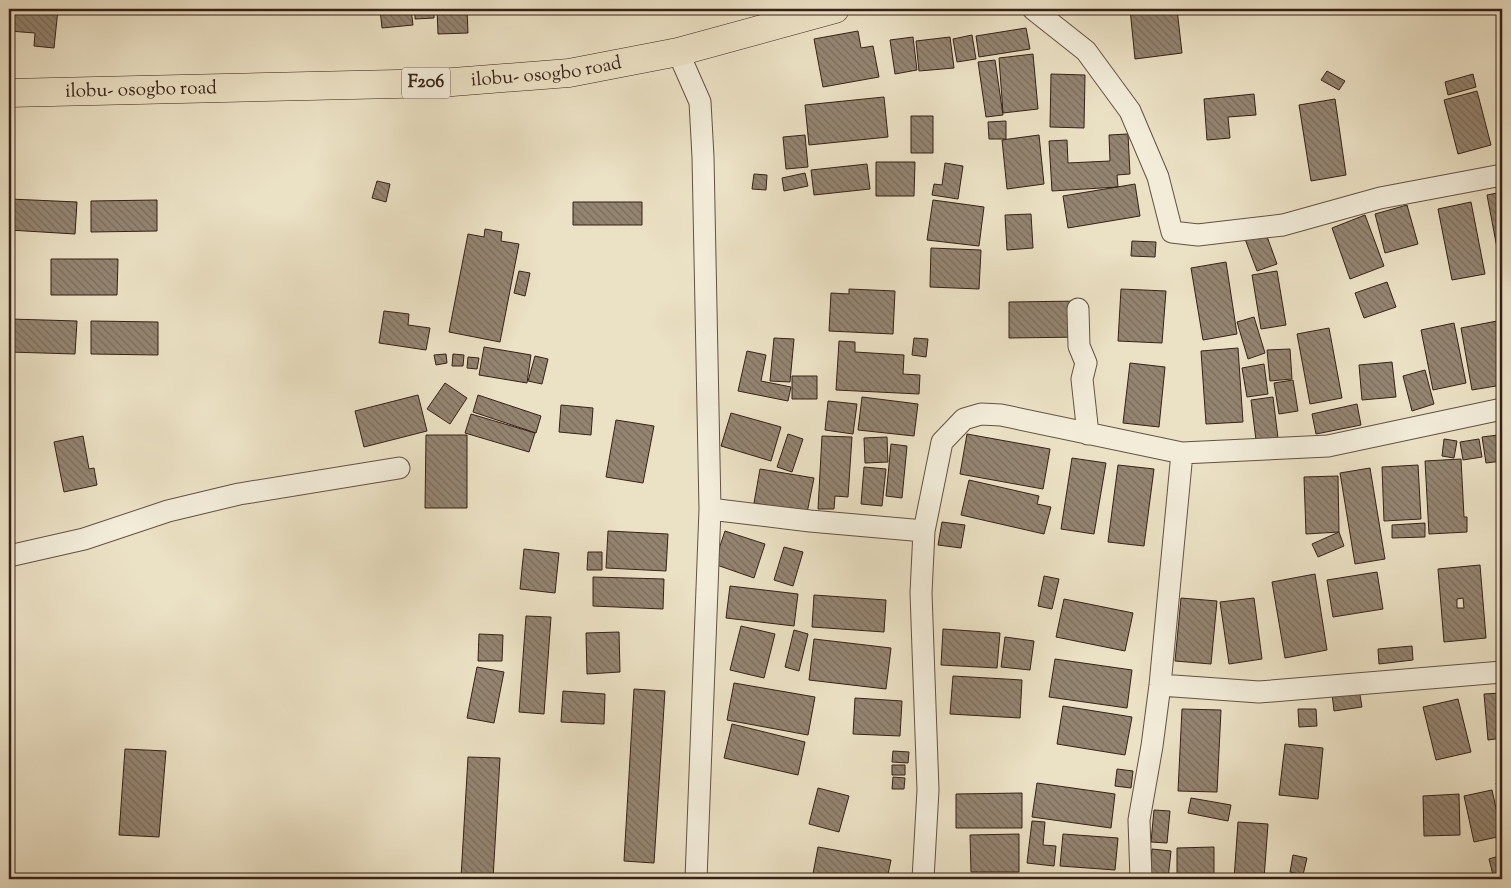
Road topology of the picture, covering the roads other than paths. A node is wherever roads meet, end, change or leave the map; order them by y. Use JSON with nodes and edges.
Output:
{"nodes":[{"id":1,"x":835,"y":9,"type":"edge"},
{"id":2,"x":1033,"y":9,"type":"edge"},
{"id":3,"x":678,"y":52,"type":"junction"},
{"id":4,"x":9,"y":93,"type":"edge"},
{"id":5,"x":1502,"y":175,"type":"edge"},
{"id":6,"x":1078,"y":309,"type":"dead end"},
{"id":7,"x":1502,"y":409,"type":"edge"},
{"id":8,"x":1088,"y":434,"type":"junction"},
{"id":9,"x":1182,"y":453,"type":"junction"},
{"id":10,"x":400,"y":468,"type":"dead end"},
{"id":11,"x":710,"y":509,"type":"junction"},
{"id":12,"x":924,"y":531,"type":"junction"},
{"id":13,"x":9,"y":556,"type":"edge"},
{"id":14,"x":1502,"y":672,"type":"edge"},
{"id":15,"x":1160,"y":684,"type":"junction"},
{"id":16,"x":696,"y":879,"type":"edge"},
{"id":17,"x":923,"y":879,"type":"edge"},
{"id":18,"x":1141,"y":879,"type":"edge"}],
"edges":[{"from":1,"to":3,"type":"main road","name":"ilobu- osogbo road","number":"F206"},
{"from":2,"to":5,"type":"street"},
{"from":3,"to":4,"type":"main road","name":"ilobu- osogbo road","number":"F206"},
{"from":3,"to":11,"type":"street"},
{"from":6,"to":8,"type":"street"},
{"from":7,"to":9,"type":"street"},
{"from":8,"to":9,"type":"street"},
{"from":8,"to":12,"type":"street"},
{"from":9,"to":15,"type":"street"},
{"from":10,"to":13,"type":"street"},
{"from":11,"to":12,"type":"street"},
{"from":11,"to":16,"type":"street"},
{"from":12,"to":17,"type":"street"},
{"from":14,"to":15,"type":"street"},
{"from":15,"to":18,"type":"street"}]}
